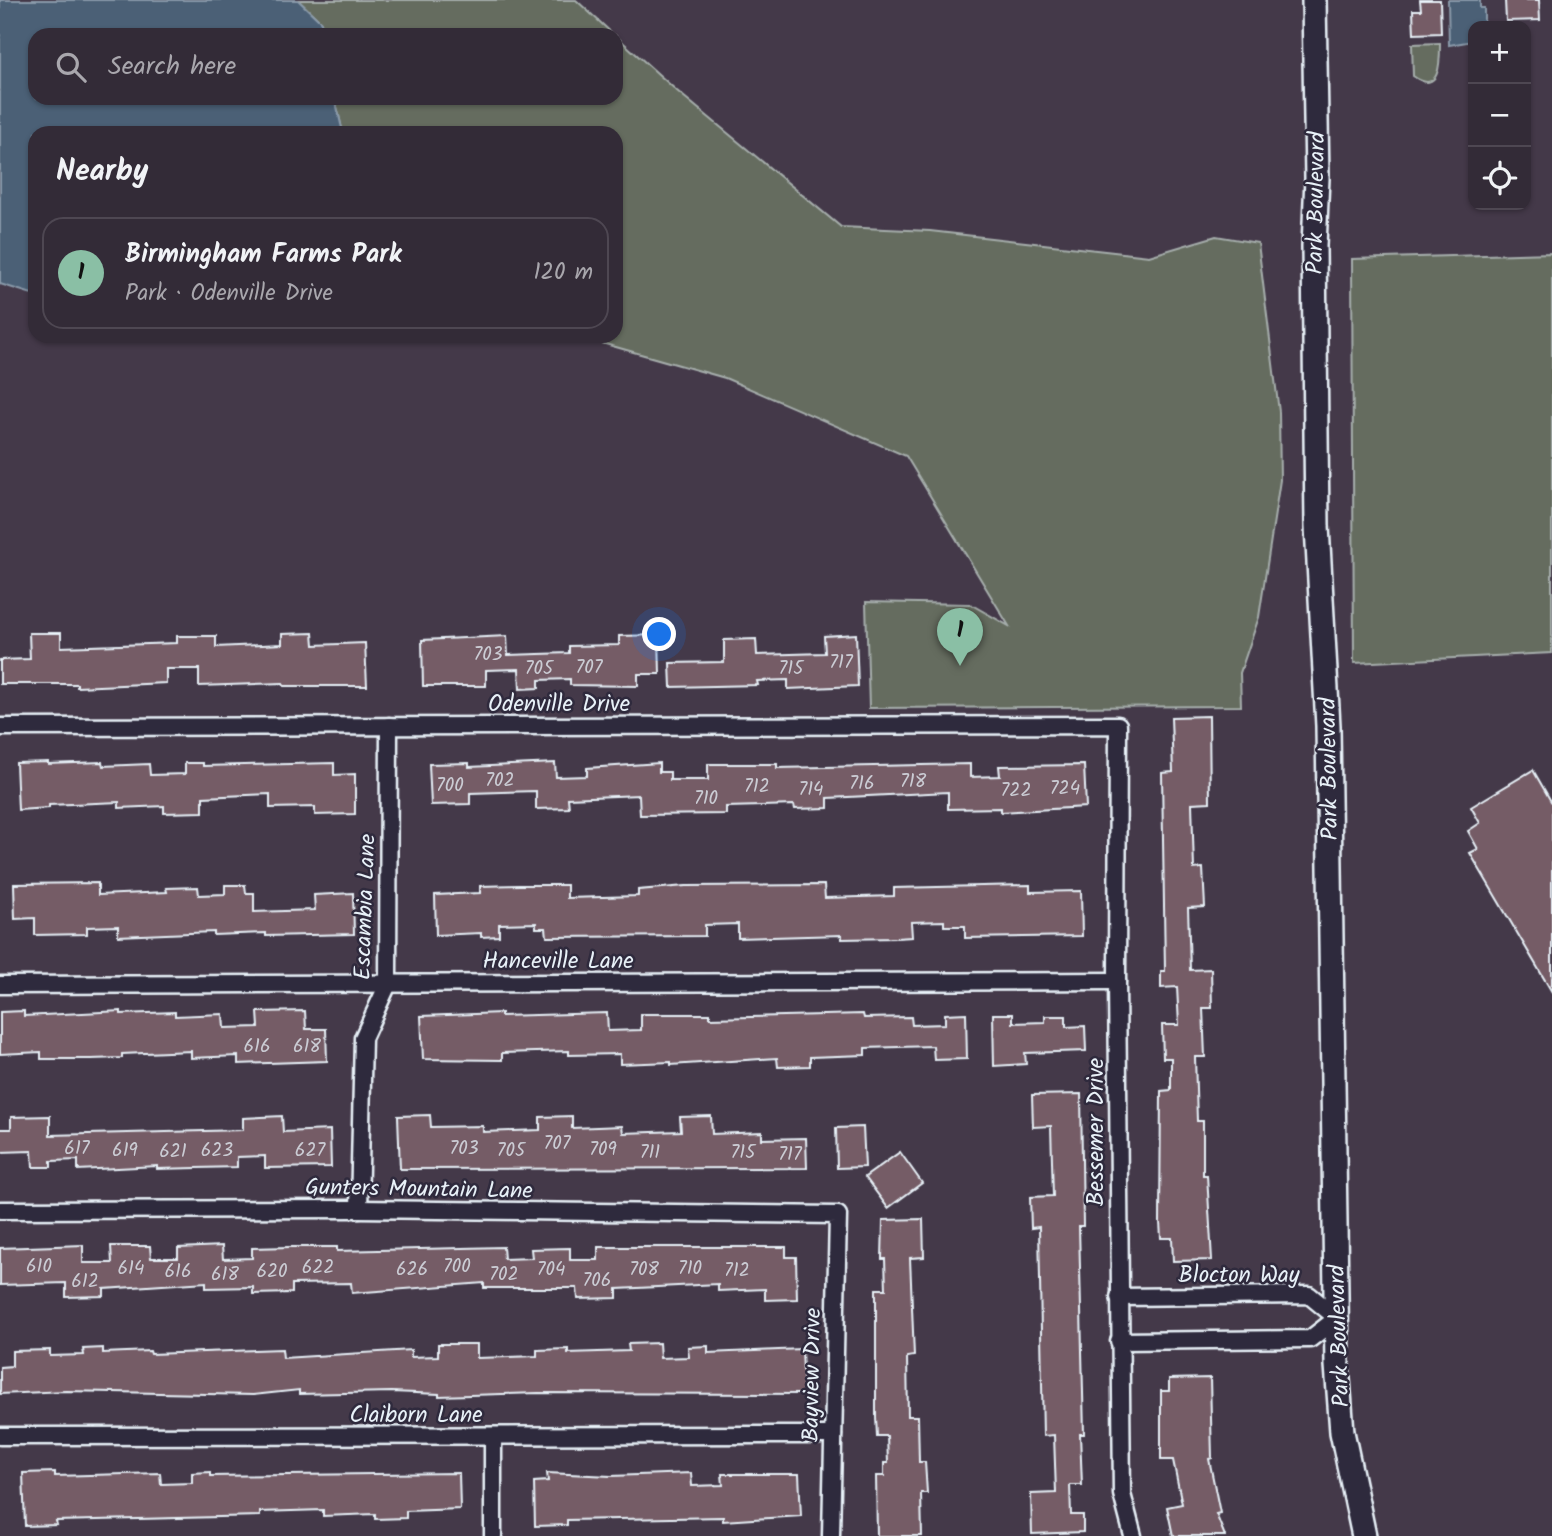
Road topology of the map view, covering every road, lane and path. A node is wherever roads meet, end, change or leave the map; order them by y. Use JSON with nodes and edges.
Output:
{"nodes":[{"id":1,"x":1314,"y":0,"type":"edge"},
{"id":2,"x":1118,"y":725,"type":"joint"},
{"id":3,"x":389,"y":726,"type":"junction"},
{"id":4,"x":0,"y":727,"type":"edge"},
{"id":5,"x":1117,"y":981,"type":"junction"},
{"id":6,"x":388,"y":984,"type":"junction"},
{"id":7,"x":0,"y":985,"type":"edge"},
{"id":8,"x":359,"y":1209,"type":"junction"},
{"id":9,"x":0,"y":1210,"type":"edge"},
{"id":10,"x":838,"y":1215,"type":"joint"},
{"id":11,"x":1119,"y":1297,"type":"junction"},
{"id":12,"x":1337,"y":1318,"type":"junction"},
{"id":13,"x":1119,"y":1341,"type":"junction"},
{"id":14,"x":833,"y":1435,"type":"junction"},
{"id":15,"x":0,"y":1436,"type":"edge"},
{"id":16,"x":493,"y":1437,"type":"junction"},
{"id":17,"x":493,"y":1536,"type":"edge"},
{"id":18,"x":831,"y":1536,"type":"edge"},
{"id":19,"x":1133,"y":1536,"type":"edge"},
{"id":20,"x":1364,"y":1536,"type":"edge"}],
"edges":[{"from":1,"to":12,"type":"main road","name":"Park Boulevard"},
{"from":2,"to":3,"type":"street","name":"Odenville Drive"},
{"from":2,"to":5,"type":"street","name":"Bessemer Drive"},
{"from":3,"to":4,"type":"street","name":"Odenville Drive"},
{"from":3,"to":6,"type":"street","name":"Escambia Lane"},
{"from":5,"to":6,"type":"street","name":"Hanceville Lane"},
{"from":5,"to":11,"type":"street","name":"Bessemer Drive"},
{"from":6,"to":7,"type":"street","name":"Hanceville Lane"},
{"from":6,"to":8,"type":"street","name":"Escambia Lane"},
{"from":8,"to":9,"type":"street","name":"Gunters Mountain Lane"},
{"from":8,"to":10,"type":"street","name":"Gunters Mountain Lane"},
{"from":10,"to":14,"type":"street","name":"Bayview Drive"},
{"from":11,"to":12,"type":"street","name":"Blocton Way"},
{"from":11,"to":13,"type":"street","name":"Bessemer Drive"},
{"from":12,"to":13,"type":"street"},
{"from":12,"to":20,"type":"main road","name":"Park Boulevard"},
{"from":13,"to":19,"type":"street","name":"Bessemer Drive"},
{"from":14,"to":16,"type":"street","name":"Claiborn Lane"},
{"from":14,"to":18,"type":"street","name":"Bayview Drive"},
{"from":15,"to":16,"type":"street","name":"Claiborn Lane"},
{"from":16,"to":17,"type":"street"}]}
